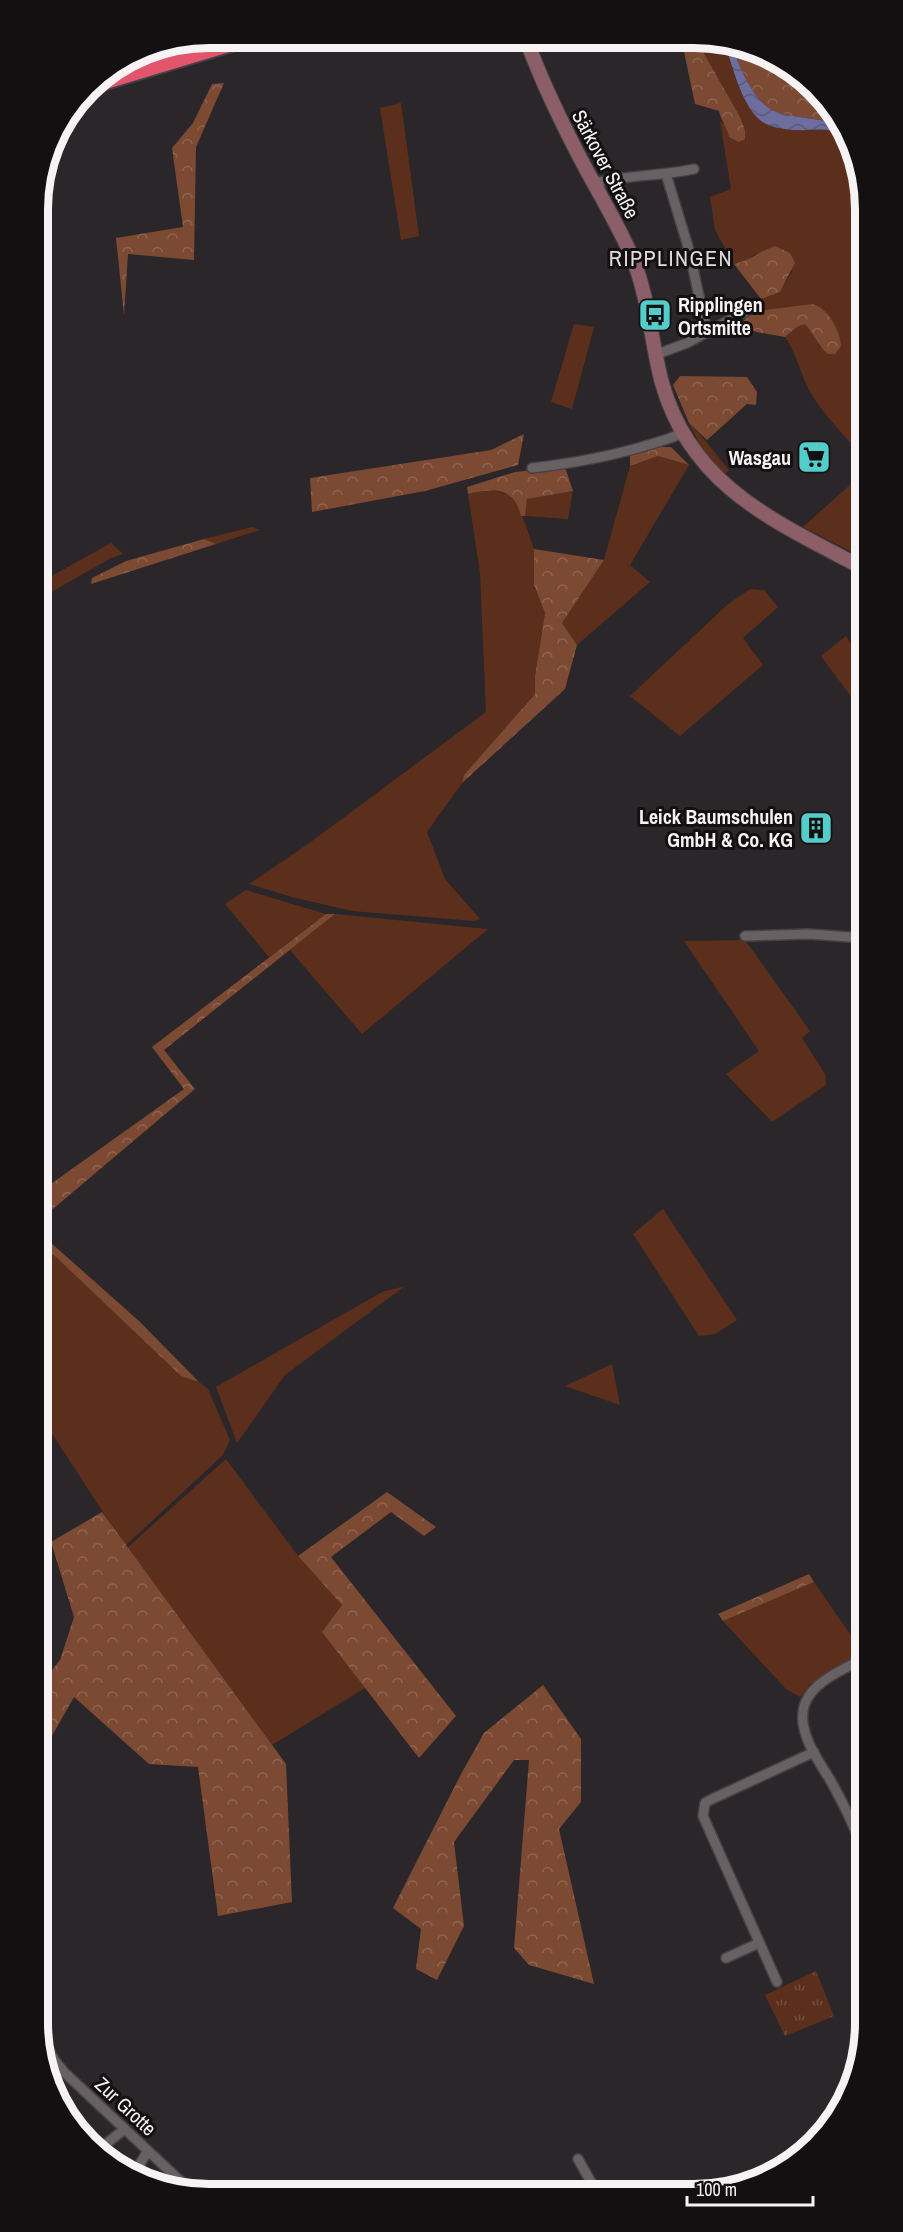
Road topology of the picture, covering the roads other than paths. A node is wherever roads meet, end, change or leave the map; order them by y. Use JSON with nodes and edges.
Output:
{"nodes":[{"id":1,"x":216,"y":48,"type":"edge"},
{"id":2,"x":529,"y":48,"type":"edge"},
{"id":3,"x":113,"y":79,"type":"edge"},
{"id":4,"x":694,"y":169,"type":"dead end"},
{"id":5,"x":666,"y":174,"type":"junction"},
{"id":6,"x":593,"y":183,"type":"junction"},
{"id":7,"x":752,"y":308,"type":"dead end"},
{"id":8,"x":707,"y":333,"type":"junction"},
{"id":9,"x":655,"y":355,"type":"junction"},
{"id":10,"x":684,"y":433,"type":"junction"},
{"id":11,"x":532,"y":468,"type":"dead end"},
{"id":12,"x":855,"y":564,"type":"edge"},
{"id":13,"x":745,"y":936,"type":"dead end"},
{"id":14,"x":855,"y":937,"type":"edge"},
{"id":15,"x":855,"y":1663,"type":"edge"},
{"id":16,"x":814,"y":1752,"type":"junction"},
{"id":17,"x":855,"y":1832,"type":"edge"},
{"id":18,"x":759,"y":1943,"type":"junction"},
{"id":19,"x":726,"y":1958,"type":"dead end"},
{"id":20,"x":777,"y":1982,"type":"dead end"},
{"id":21,"x":51,"y":2054,"type":"edge"},
{"id":22,"x":124,"y":2129,"type":"junction"},
{"id":23,"x":104,"y":2145,"type":"edge"},
{"id":24,"x":148,"y":2151,"type":"junction"},
{"id":25,"x":578,"y":2159,"type":"dead end"},
{"id":26,"x":140,"y":2168,"type":"edge"},
{"id":27,"x":181,"y":2181,"type":"edge"},
{"id":28,"x":592,"y":2184,"type":"edge"}],
"edges":[{"from":1,"to":3,"type":"highway"},
{"from":2,"to":6,"type":"main road","name":"Särkover Straße"},
{"from":4,"to":5,"type":"street"},
{"from":5,"to":6,"type":"street"},
{"from":5,"to":8,"type":"street"},
{"from":6,"to":9,"type":"main road","name":"Särkover Straße"},
{"from":7,"to":8,"type":"street"},
{"from":8,"to":9,"type":"street"},
{"from":9,"to":10,"type":"main road","name":"Särkover Straße"},
{"from":10,"to":11,"type":"street"},
{"from":10,"to":12,"type":"main road","name":"Särkover Straße"},
{"from":13,"to":14,"type":"street"},
{"from":15,"to":16,"type":"street"},
{"from":16,"to":17,"type":"street"},
{"from":16,"to":18,"type":"street"},
{"from":18,"to":19,"type":"street"},
{"from":18,"to":20,"type":"street"},
{"from":21,"to":22,"type":"street","name":"Zur Grotte"},
{"from":22,"to":23,"type":"street"},
{"from":22,"to":24,"type":"street","name":"Zur Grotte"},
{"from":24,"to":26,"type":"street"},
{"from":24,"to":27,"type":"street","name":"Zur Grotte"},
{"from":25,"to":28,"type":"street"}]}
